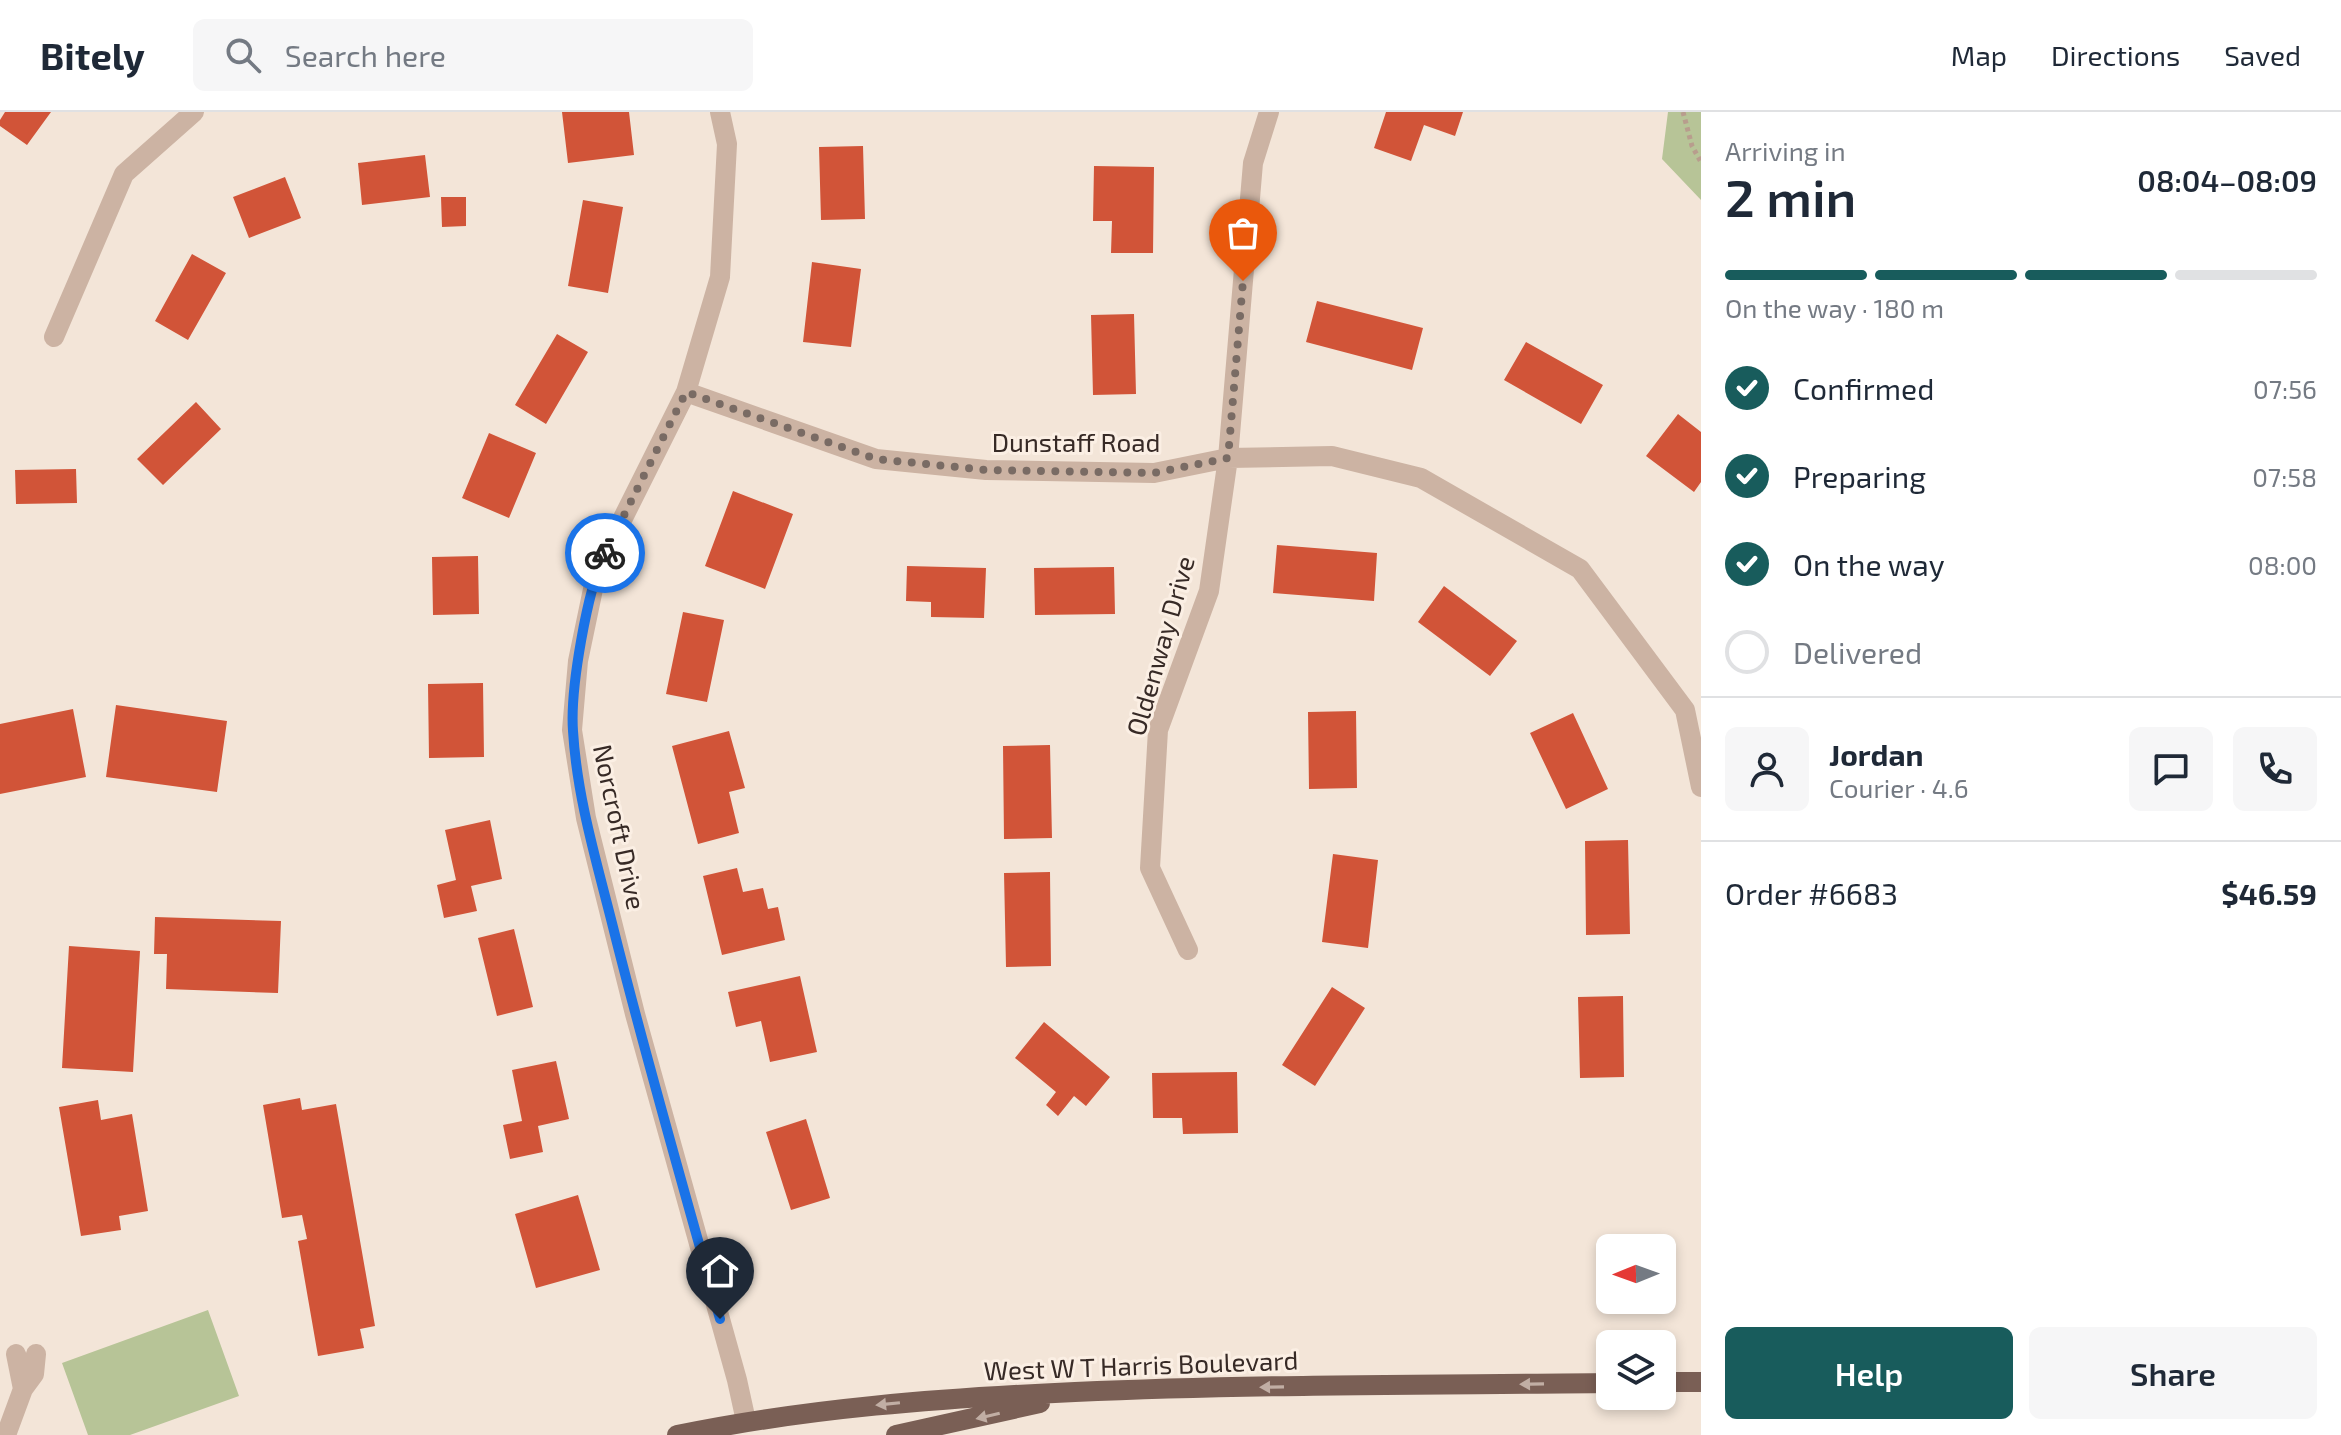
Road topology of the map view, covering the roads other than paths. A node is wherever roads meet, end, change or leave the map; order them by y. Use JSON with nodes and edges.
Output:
{"nodes":[{"id":1,"x":194,"y":112,"type":"edge"},
{"id":2,"x":720,"y":112,"type":"edge"},
{"id":3,"x":1269,"y":112,"type":"edge"},
{"id":4,"x":54,"y":337,"type":"dead end"},
{"id":5,"x":686,"y":392,"type":"junction"},
{"id":6,"x":1228,"y":458,"type":"junction"},
{"id":7,"x":1701,"y":787,"type":"edge"},
{"id":8,"x":1188,"y":950,"type":"dead end"},
{"id":9,"x":26,"y":1354,"type":"dead end"},
{"id":10,"x":1676,"y":1382,"type":"edge"},
{"id":11,"x":1701,"y":1382,"type":"edge"},
{"id":12,"x":1596,"y":1383,"type":"edge"},
{"id":13,"x":1091,"y":1391,"type":"junction"},
{"id":14,"x":745,"y":1428,"type":"edge"},
{"id":15,"x":6,"y":1435,"type":"edge"},
{"id":16,"x":677,"y":1435,"type":"edge"},
{"id":17,"x":896,"y":1435,"type":"edge"}],
"edges":[{"from":1,"to":4,"type":"street"},
{"from":2,"to":5,"type":"street","name":"Norcroft Drive"},
{"from":3,"to":6,"type":"street","name":"Oldenway Drive"},
{"from":5,"to":6,"type":"street","name":"Dunstaff Road"},
{"from":5,"to":14,"type":"street","name":"Norcroft Drive"},
{"from":6,"to":7,"type":"street","name":"Dunstaff Road"},
{"from":6,"to":8,"type":"street","name":"Oldenway Drive"},
{"from":9,"to":15,"type":"street"},
{"from":10,"to":11,"type":"main road"},
{"from":12,"to":13,"type":"main road","name":"West W T Harris Boulevard","one_way":true},
{"from":13,"to":14,"type":"main road","name":"West W T Harris Boulevard","one_way":true},
{"from":13,"to":17,"type":"main road","one_way":true},
{"from":14,"to":16,"type":"main road","name":"West W T Harris Boulevard"}]}
